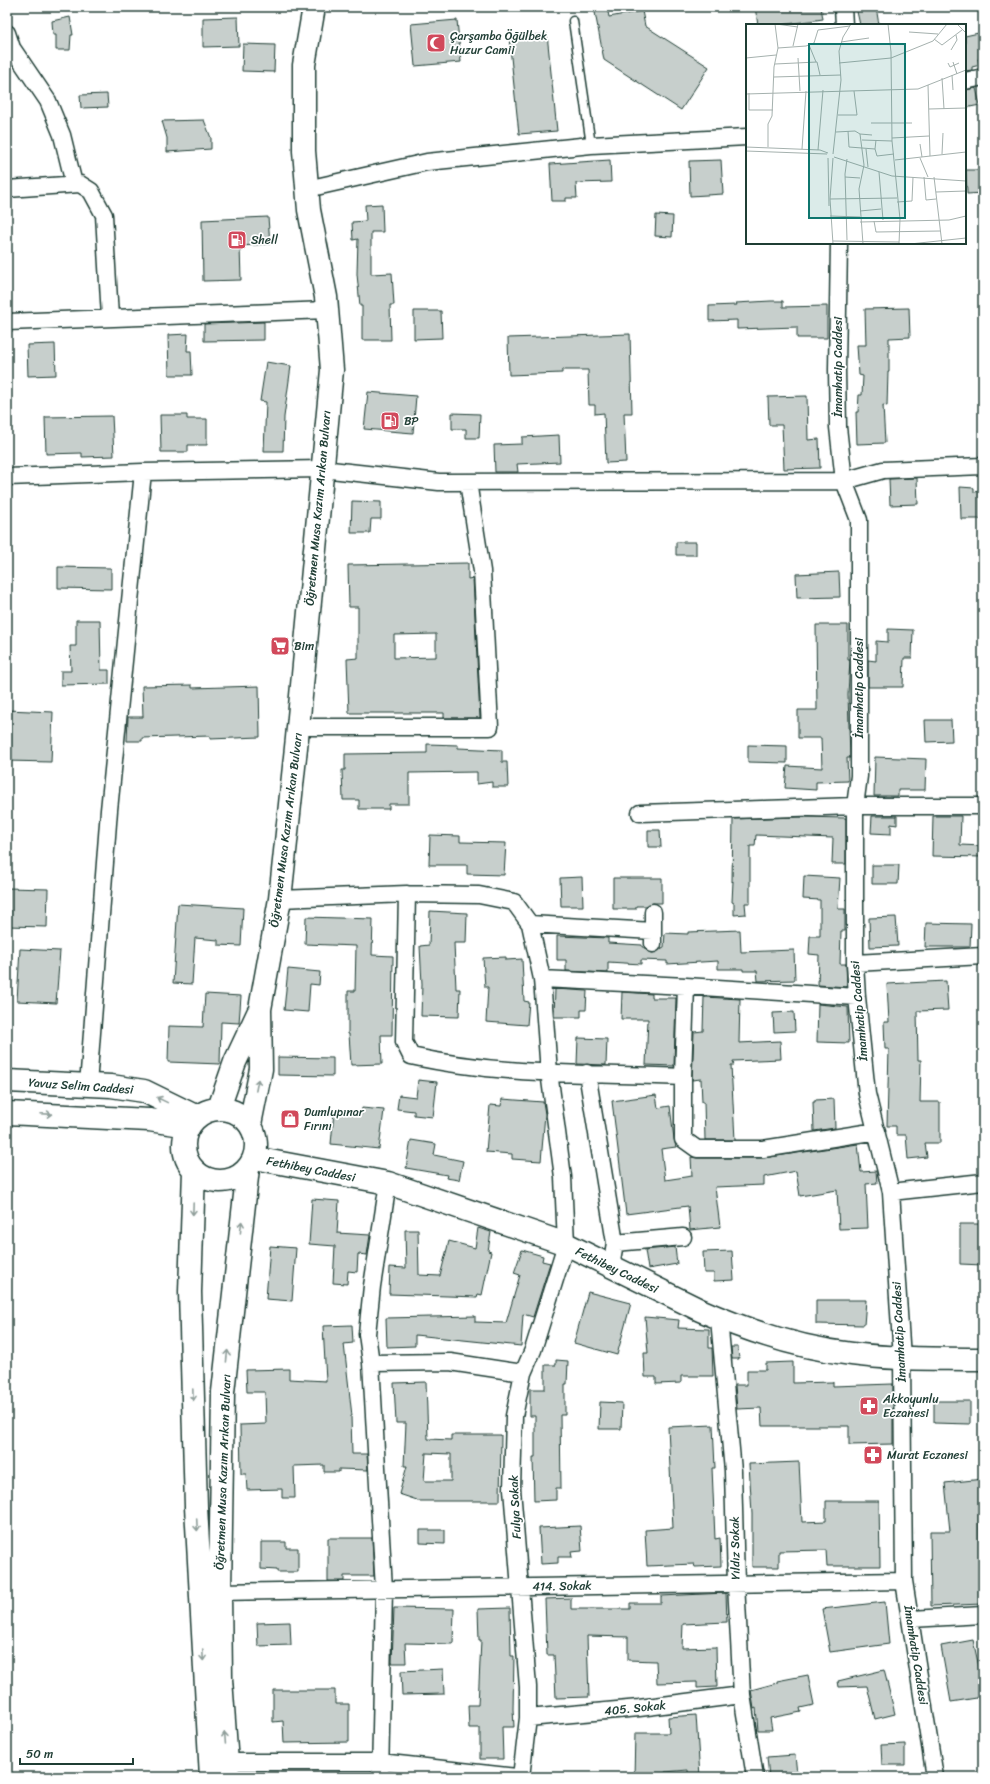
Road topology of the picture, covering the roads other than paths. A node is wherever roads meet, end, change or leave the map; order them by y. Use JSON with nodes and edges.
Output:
{"nodes":[{"id":1,"x":314,"y":7,"type":"edge"},
{"id":2,"x":843,"y":7,"type":"edge"},
{"id":3,"x":573,"y":21,"type":"dead end"},
{"id":4,"x":844,"y":24,"type":"edge"},
{"id":5,"x":7,"y":33,"type":"edge"},
{"id":6,"x":983,"y":77,"type":"edge"},
{"id":7,"x":966,"y":81,"type":"edge"},
{"id":8,"x":746,"y":137,"type":"edge"},
{"id":9,"x":591,"y":145,"type":"junction"},
{"id":10,"x":74,"y":184,"type":"junction"},
{"id":11,"x":7,"y":189,"type":"edge"},
{"id":12,"x":307,"y":189,"type":"junction"},
{"id":13,"x":839,"y":244,"type":"edge"},
{"id":14,"x":327,"y":310,"type":"junction"},
{"id":15,"x":110,"y":317,"type":"junction"},
{"id":16,"x":7,"y":322,"type":"edge"},
{"id":17,"x":983,"y":466,"type":"edge"},
{"id":18,"x":322,"y":469,"type":"junction"},
{"id":19,"x":143,"y":472,"type":"junction"},
{"id":20,"x":7,"y":477,"type":"edge"},
{"id":21,"x":844,"y":481,"type":"junction"},
{"id":22,"x":468,"y":482,"type":"junction"},
{"id":23,"x":298,"y":727,"type":"junction"},
{"id":24,"x":855,"y":806,"type":"junction"},
{"id":25,"x":983,"y":806,"type":"edge"},
{"id":26,"x":640,"y":813,"type":"dead end"},
{"id":27,"x":407,"y":894,"type":"junction"},
{"id":28,"x":280,"y":899,"type":"junction"},
{"id":29,"x":653,"y":912,"type":"dead end"},
{"id":30,"x":530,"y":924,"type":"junction"},
{"id":31,"x":983,"y":956,"type":"edge"},
{"id":32,"x":855,"y":963,"type":"junction"},
{"id":33,"x":542,"y":979,"type":"junction"},
{"id":34,"x":686,"y":986,"type":"junction"},
{"id":35,"x":857,"y":997,"type":"junction"},
{"id":36,"x":260,"y":1009,"type":"junction"},
{"id":37,"x":549,"y":1072,"type":"junction"},
{"id":38,"x":587,"y":1073,"type":"junction"},
{"id":39,"x":684,"y":1077,"type":"junction"},
{"id":40,"x":7,"y":1081,"type":"edge"},
{"id":41,"x":88,"y":1085,"type":"junction"},
{"id":42,"x":219,"y":1108,"type":"junction"},
{"id":43,"x":7,"y":1113,"type":"edge"},
{"id":44,"x":193,"y":1121,"type":"junction"},
{"id":45,"x":250,"y":1124,"type":"junction"},
{"id":46,"x":877,"y":1131,"type":"junction"},
{"id":47,"x":251,"y":1163,"type":"junction"},
{"id":48,"x":194,"y":1170,"type":"junction"},
{"id":49,"x":983,"y":1182,"type":"edge"},
{"id":50,"x":388,"y":1183,"type":"junction"},
{"id":51,"x":891,"y":1192,"type":"junction"},
{"id":52,"x":683,"y":1237,"type":"dead end"},
{"id":53,"x":615,"y":1243,"type":"junction"},
{"id":54,"x":566,"y":1244,"type":"junction"},
{"id":55,"x":611,"y":1266,"type":"junction"},
{"id":56,"x":719,"y":1319,"type":"junction"},
{"id":57,"x":902,"y":1358,"type":"junction"},
{"id":58,"x":983,"y":1359,"type":"edge"},
{"id":59,"x":371,"y":1363,"type":"junction"},
{"id":60,"x":523,"y":1373,"type":"junction"},
{"id":61,"x":904,"y":1581,"type":"junction"},
{"id":62,"x":736,"y":1584,"type":"junction"},
{"id":63,"x":519,"y":1586,"type":"junction"},
{"id":64,"x":384,"y":1589,"type":"junction"},
{"id":65,"x":220,"y":1592,"type":"junction"},
{"id":66,"x":983,"y":1615,"type":"edge"},
{"id":67,"x":911,"y":1619,"type":"junction"},
{"id":68,"x":742,"y":1695,"type":"junction"},
{"id":69,"x":528,"y":1718,"type":"junction"},
{"id":70,"x":219,"y":1770,"type":"edge"},
{"id":71,"x":380,"y":1770,"type":"edge"},
{"id":72,"x":518,"y":1777,"type":"edge"},
{"id":73,"x":521,"y":1777,"type":"edge"},
{"id":74,"x":754,"y":1777,"type":"edge"},
{"id":75,"x":936,"y":1777,"type":"edge"}],
"edges":[{"from":1,"to":12,"type":"street","name":"Öğretmen Musa Kazım Arıkan Bulvarı"},
{"from":2,"to":4,"type":"street"},
{"from":3,"to":9,"type":"lane"},
{"from":5,"to":10,"type":"street"},
{"from":6,"to":7,"type":"street"},
{"from":8,"to":9,"type":"street"},
{"from":9,"to":12,"type":"street"},
{"from":10,"to":11,"type":"street"},
{"from":10,"to":15,"type":"street"},
{"from":12,"to":14,"type":"street","name":"Öğretmen Musa Kazım Arıkan Bulvarı"},
{"from":13,"to":21,"type":"street","name":"İmamhatip Caddesi"},
{"from":14,"to":15,"type":"street"},
{"from":14,"to":18,"type":"street","name":"Öğretmen Musa Kazım Arıkan Bulvarı"},
{"from":15,"to":16,"type":"street"},
{"from":17,"to":21,"type":"street"},
{"from":18,"to":19,"type":"street"},
{"from":18,"to":22,"type":"street"},
{"from":18,"to":23,"type":"street","name":"Öğretmen Musa Kazım Arıkan Bulvarı"},
{"from":19,"to":20,"type":"street"},
{"from":19,"to":41,"type":"street"},
{"from":21,"to":22,"type":"street"},
{"from":21,"to":24,"type":"street","name":"İmamhatip Caddesi"},
{"from":22,"to":23,"type":"street"},
{"from":23,"to":28,"type":"street","name":"Öğretmen Musa Kazım Arıkan Bulvarı"},
{"from":24,"to":25,"type":"street"},
{"from":24,"to":26,"type":"street"},
{"from":24,"to":32,"type":"street","name":"İmamhatip Caddesi"},
{"from":27,"to":28,"type":"street"},
{"from":27,"to":30,"type":"street"},
{"from":27,"to":37,"type":"street"},
{"from":28,"to":36,"type":"street","name":"Öğretmen Musa Kazım Arıkan Bulvarı"},
{"from":29,"to":30,"type":"street"},
{"from":30,"to":33,"type":"street","name":"Fulya Sokak"},
{"from":31,"to":32,"type":"street"},
{"from":32,"to":35,"type":"street","name":"İmamhatip Caddesi"},
{"from":33,"to":34,"type":"street"},
{"from":33,"to":37,"type":"street","name":"Fulya Sokak"},
{"from":34,"to":35,"type":"street"},
{"from":34,"to":39,"type":"street"},
{"from":35,"to":46,"type":"street","name":"İmamhatip Caddesi"},
{"from":36,"to":42,"type":"street","name":"Öğretmen Musa Kazım Arıkan Bulvarı"},
{"from":45,"to":36,"type":"street","name":"Öğretmen Musa Kazım Arıkan Bulvarı","one_way":true},
{"from":37,"to":38,"type":"street"},
{"from":37,"to":54,"type":"street","name":"Fulya Sokak"},
{"from":38,"to":39,"type":"street"},
{"from":38,"to":53,"type":"street"},
{"from":39,"to":46,"type":"street"},
{"from":40,"to":41,"type":"street","name":"Yavuz Selim Caddesi"},
{"from":44,"to":41,"type":"street","name":"Yavuz Selim Caddesi","one_way":true},
{"from":42,"to":44,"type":"street"},
{"from":42,"to":45,"type":"street"},
{"from":43,"to":44,"type":"street","one_way":true},
{"from":44,"to":48,"type":"street"},
{"from":45,"to":47,"type":"street"},
{"from":46,"to":51,"type":"street","name":"İmamhatip Caddesi"},
{"from":47,"to":48,"type":"street"},
{"from":47,"to":50,"type":"street","name":"Fethibey Caddesi"},
{"from":65,"to":47,"type":"street","name":"Öğretmen Musa Kazım Arıkan Bulvarı","one_way":true},
{"from":48,"to":70,"type":"street","name":"Öğretmen Musa Kazım Arıkan Bulvarı","one_way":true},
{"from":49,"to":51,"type":"street"},
{"from":50,"to":54,"type":"street","name":"Fethibey Caddesi"},
{"from":50,"to":59,"type":"street"},
{"from":51,"to":57,"type":"street","name":"İmamhatip Caddesi"},
{"from":52,"to":53,"type":"street"},
{"from":53,"to":55,"type":"street"},
{"from":54,"to":55,"type":"street","name":"Fethibey Caddesi"},
{"from":54,"to":60,"type":"street","name":"Fulya Sokak"},
{"from":55,"to":56,"type":"street","name":"Fethibey Caddesi"},
{"from":56,"to":57,"type":"street","name":"Fethibey Caddesi"},
{"from":56,"to":62,"type":"street","name":"Yıldız Sokak"},
{"from":57,"to":58,"type":"street","name":"Fethibey Caddesi"},
{"from":57,"to":61,"type":"street","name":"İmamhatip Caddesi"},
{"from":59,"to":60,"type":"street"},
{"from":59,"to":64,"type":"street"},
{"from":60,"to":63,"type":"street","name":"Fulya Sokak"},
{"from":61,"to":62,"type":"street","name":"414. Sokak"},
{"from":61,"to":67,"type":"street","name":"İmamhatip Caddesi"},
{"from":62,"to":63,"type":"street","name":"414. Sokak"},
{"from":62,"to":68,"type":"street","name":"Yıldız Sokak"},
{"from":63,"to":64,"type":"street","name":"414. Sokak"},
{"from":63,"to":69,"type":"street","name":"Fulya Sokak"},
{"from":64,"to":65,"type":"street","name":"414. Sokak"},
{"from":64,"to":71,"type":"street"},
{"from":70,"to":65,"type":"street","name":"Öğretmen Musa Kazım Arıkan Bulvarı","one_way":true},
{"from":66,"to":67,"type":"street"},
{"from":67,"to":75,"type":"street","name":"İmamhatip Caddesi"},
{"from":68,"to":69,"type":"street","name":"405. Sokak"},
{"from":68,"to":74,"type":"street","name":"Yıldız Sokak"},
{"from":69,"to":73,"type":"street","name":"Fulya Sokak"},
{"from":70,"to":71,"type":"street"},
{"from":71,"to":72,"type":"street"}]}
